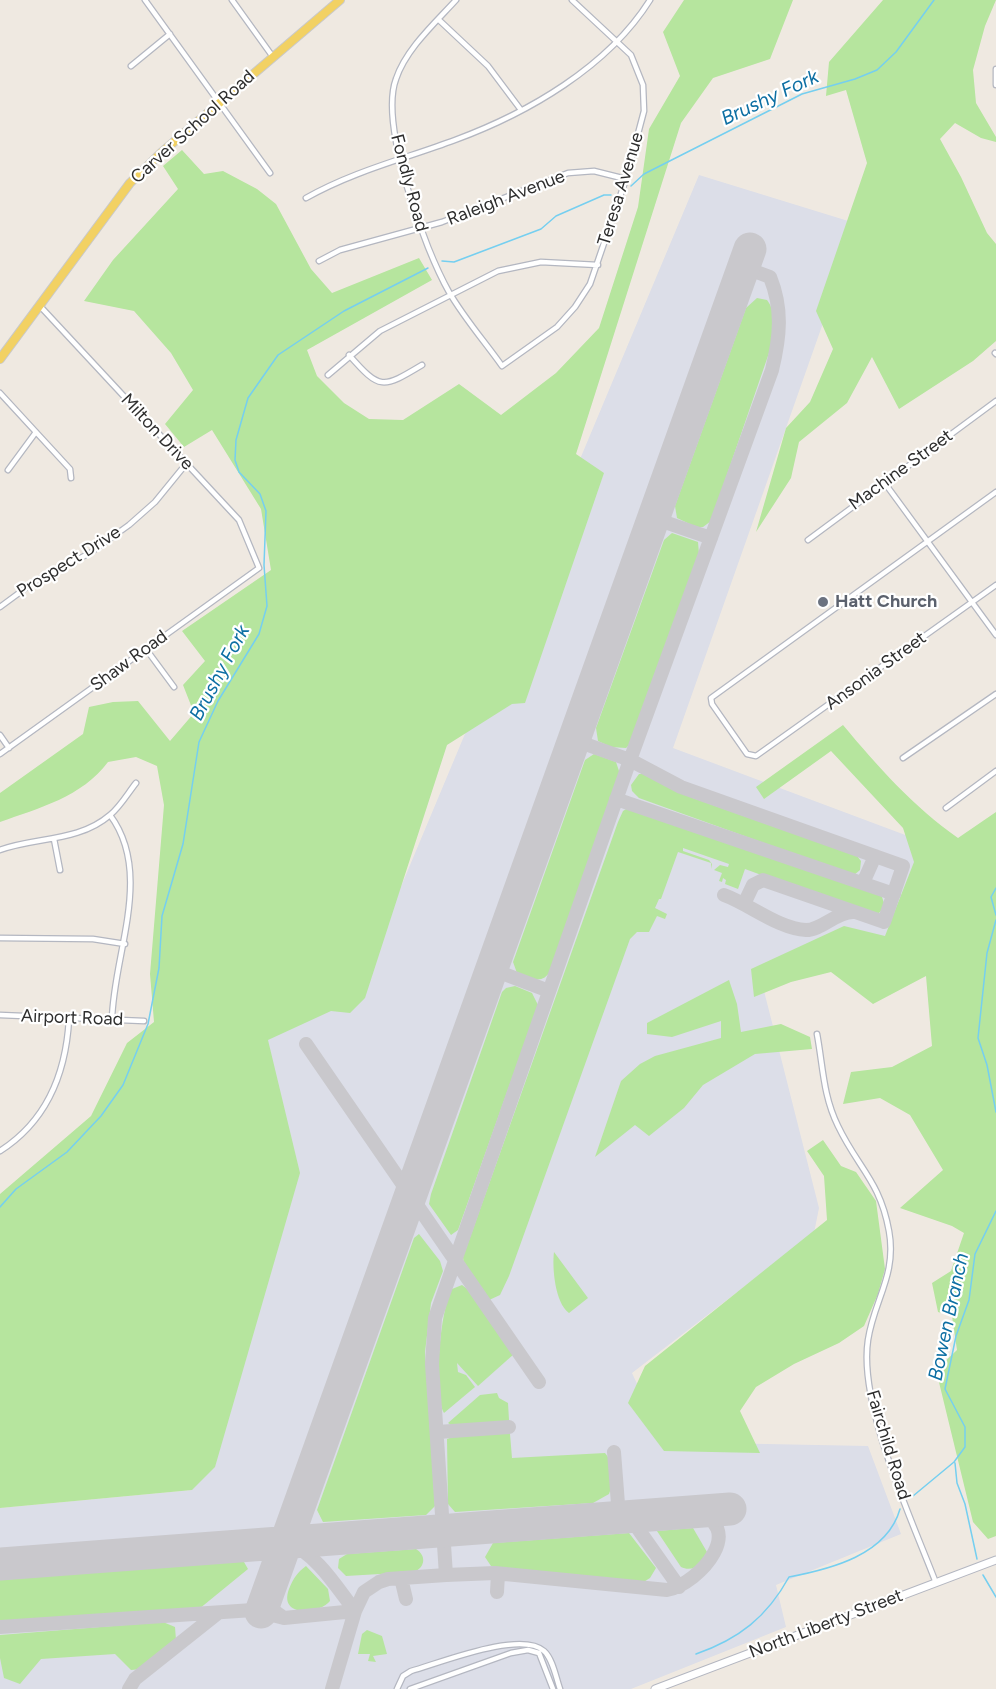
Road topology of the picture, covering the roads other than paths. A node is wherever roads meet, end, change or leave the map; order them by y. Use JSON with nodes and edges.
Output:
{"nodes":[{"id":1,"x":145,"y":0,"type":"edge"},
{"id":2,"x":232,"y":0,"type":"edge"},
{"id":3,"x":340,"y":0,"type":"edge"},
{"id":4,"x":456,"y":0,"type":"edge"},
{"id":5,"x":572,"y":0,"type":"edge"},
{"id":6,"x":650,"y":0,"type":"edge"},
{"id":7,"x":438,"y":20,"type":"junction"},
{"id":8,"x":170,"y":34,"type":"junction"},
{"id":9,"x":618,"y":41,"type":"junction"},
{"id":10,"x":273,"y":57,"type":"junction"},
{"id":11,"x":131,"y":66,"type":"dead end"},
{"id":12,"x":996,"y":69,"type":"edge"},
{"id":13,"x":996,"y":85,"type":"edge"},
{"id":14,"x":218,"y":104,"type":"junction"},
{"id":15,"x":521,"y":110,"type":"junction"},
{"id":16,"x":401,"y":158,"type":"junction"},
{"id":17,"x":270,"y":173,"type":"dead end"},
{"id":18,"x":626,"y":179,"type":"junction"},
{"id":19,"x":306,"y":198,"type":"dead end"},
{"id":20,"x":421,"y":230,"type":"junction"},
{"id":21,"x":319,"y":261,"type":"dead end"},
{"id":22,"x":597,"y":265,"type":"junction"},
{"id":23,"x":450,"y":294,"type":"junction"},
{"id":24,"x":39,"y":305,"type":"junction"},
{"id":25,"x":349,"y":355,"type":"junction"},
{"id":26,"x":0,"y":358,"type":"edge"},
{"id":27,"x":422,"y":365,"type":"dead end"},
{"id":28,"x":502,"y":366,"type":"joint"},
{"id":29,"x":328,"y":375,"type":"dead end"},
{"id":30,"x":0,"y":393,"type":"edge"},
{"id":31,"x":996,"y":401,"type":"edge"},
{"id":32,"x":36,"y":432,"type":"junction"},
{"id":33,"x":186,"y":464,"type":"junction"},
{"id":34,"x":8,"y":470,"type":"dead end"},
{"id":35,"x":71,"y":478,"type":"dead end"},
{"id":36,"x":884,"y":482,"type":"junction"},
{"id":37,"x":996,"y":492,"type":"edge"},
{"id":38,"x":808,"y":540,"type":"dead end"},
{"id":39,"x":927,"y":542,"type":"junction"},
{"id":40,"x":259,"y":568,"type":"joint"},
{"id":41,"x":996,"y":585,"type":"edge"},
{"id":42,"x":971,"y":603,"type":"junction"},
{"id":43,"x":0,"y":607,"type":"edge"},
{"id":44,"x":996,"y":635,"type":"edge"},
{"id":45,"x":146,"y":649,"type":"junction"},
{"id":46,"x":174,"y":687,"type":"dead end"},
{"id":47,"x":996,"y":694,"type":"edge"},
{"id":48,"x":0,"y":735,"type":"edge"},
{"id":49,"x":9,"y":748,"type":"junction"},
{"id":50,"x":0,"y":754,"type":"edge"},
{"id":51,"x":903,"y":758,"type":"dead end"},
{"id":52,"x":996,"y":771,"type":"edge"},
{"id":53,"x":136,"y":783,"type":"dead end"},
{"id":54,"x":946,"y":807,"type":"dead end"},
{"id":55,"x":110,"y":815,"type":"junction"},
{"id":56,"x":54,"y":839,"type":"junction"},
{"id":57,"x":0,"y":850,"type":"edge"},
{"id":58,"x":60,"y":870,"type":"dead end"},
{"id":59,"x":0,"y":938,"type":"edge"},
{"id":60,"x":125,"y":944,"type":"junction"},
{"id":61,"x":0,"y":1015,"type":"edge"},
{"id":62,"x":69,"y":1019,"type":"junction"},
{"id":63,"x":112,"y":1020,"type":"junction"},
{"id":64,"x":144,"y":1022,"type":"dead end"},
{"id":65,"x":817,"y":1034,"type":"dead end"},
{"id":66,"x":0,"y":1151,"type":"edge"},
{"id":67,"x":996,"y":1560,"type":"edge"},
{"id":68,"x":936,"y":1582,"type":"junction"},
{"id":69,"x":549,"y":1657,"type":"junction"},
{"id":70,"x":543,"y":1659,"type":"junction"},
{"id":71,"x":397,"y":1689,"type":"edge"},
{"id":72,"x":410,"y":1689,"type":"edge"},
{"id":73,"x":553,"y":1689,"type":"edge"},
{"id":74,"x":560,"y":1689,"type":"edge"},
{"id":75,"x":655,"y":1689,"type":"edge"}],
"edges":[{"from":1,"to":8,"type":"street"},
{"from":2,"to":10,"type":"street"},
{"from":3,"to":10,"type":"main road","name":"Carver School Road"},
{"from":4,"to":7,"type":"street","name":"Fondly Road"},
{"from":5,"to":9,"type":"street","name":"Teresa Avenue"},
{"from":6,"to":9,"type":"street"},
{"from":7,"to":15,"type":"street"},
{"from":7,"to":16,"type":"street","name":"Fondly Road"},
{"from":8,"to":11,"type":"street"},
{"from":8,"to":14,"type":"street"},
{"from":9,"to":15,"type":"street"},
{"from":9,"to":18,"type":"street","name":"Teresa Avenue"},
{"from":10,"to":14,"type":"main road","name":"Carver School Road"},
{"from":12,"to":13,"type":"street"},
{"from":14,"to":17,"type":"street"},
{"from":14,"to":24,"type":"main road","name":"Carver School Road"},
{"from":15,"to":16,"type":"street"},
{"from":16,"to":19,"type":"street"},
{"from":16,"to":20,"type":"street","name":"Fondly Road"},
{"from":18,"to":20,"type":"street","name":"Raleigh Avenue"},
{"from":18,"to":22,"type":"street","name":"Teresa Avenue"},
{"from":20,"to":21,"type":"street","name":"Raleigh Avenue"},
{"from":20,"to":23,"type":"street","name":"Fondly Road"},
{"from":22,"to":23,"type":"street"},
{"from":22,"to":28,"type":"street","name":"Teresa Avenue"},
{"from":23,"to":25,"type":"street"},
{"from":23,"to":28,"type":"street","name":"Fondly Road"},
{"from":24,"to":26,"type":"main road","name":"Carver School Road"},
{"from":24,"to":33,"type":"street","name":"Milton Drive"},
{"from":25,"to":27,"type":"street"},
{"from":25,"to":29,"type":"street"},
{"from":30,"to":32,"type":"street"},
{"from":31,"to":36,"type":"street","name":"Machine Street"},
{"from":32,"to":34,"type":"street"},
{"from":32,"to":35,"type":"street"},
{"from":33,"to":40,"type":"street","name":"Milton Drive"},
{"from":33,"to":43,"type":"street","name":"Prospect Drive"},
{"from":36,"to":38,"type":"street","name":"Machine Street"},
{"from":36,"to":39,"type":"street"},
{"from":37,"to":39,"type":"street"},
{"from":39,"to":42,"type":"street"},
{"from":39,"to":42,"type":"street","name":"Ansonia Street"},
{"from":40,"to":45,"type":"street","name":"Shaw Road"},
{"from":41,"to":42,"type":"street","name":"Ansonia Street"},
{"from":42,"to":44,"type":"street"},
{"from":45,"to":46,"type":"street"},
{"from":45,"to":49,"type":"street","name":"Shaw Road"},
{"from":47,"to":51,"type":"street"},
{"from":48,"to":49,"type":"street"},
{"from":49,"to":50,"type":"street","name":"Shaw Road"},
{"from":52,"to":54,"type":"street"},
{"from":53,"to":55,"type":"street"},
{"from":55,"to":56,"type":"street"},
{"from":55,"to":60,"type":"street"},
{"from":56,"to":57,"type":"street"},
{"from":56,"to":58,"type":"street"},
{"from":59,"to":60,"type":"street"},
{"from":60,"to":63,"type":"street"},
{"from":61,"to":62,"type":"street","name":"Airport Road"},
{"from":62,"to":63,"type":"street","name":"Airport Road"},
{"from":62,"to":66,"type":"street"},
{"from":63,"to":64,"type":"street","name":"Airport Road"},
{"from":65,"to":68,"type":"street","name":"Fairchild Road"},
{"from":67,"to":68,"type":"main road","name":"North Liberty Street"},
{"from":68,"to":75,"type":"main road","name":"North Liberty Street"},
{"from":69,"to":70,"type":"street"},
{"from":69,"to":71,"type":"street"},
{"from":69,"to":74,"type":"street"},
{"from":70,"to":72,"type":"street"},
{"from":70,"to":73,"type":"street"}]}
